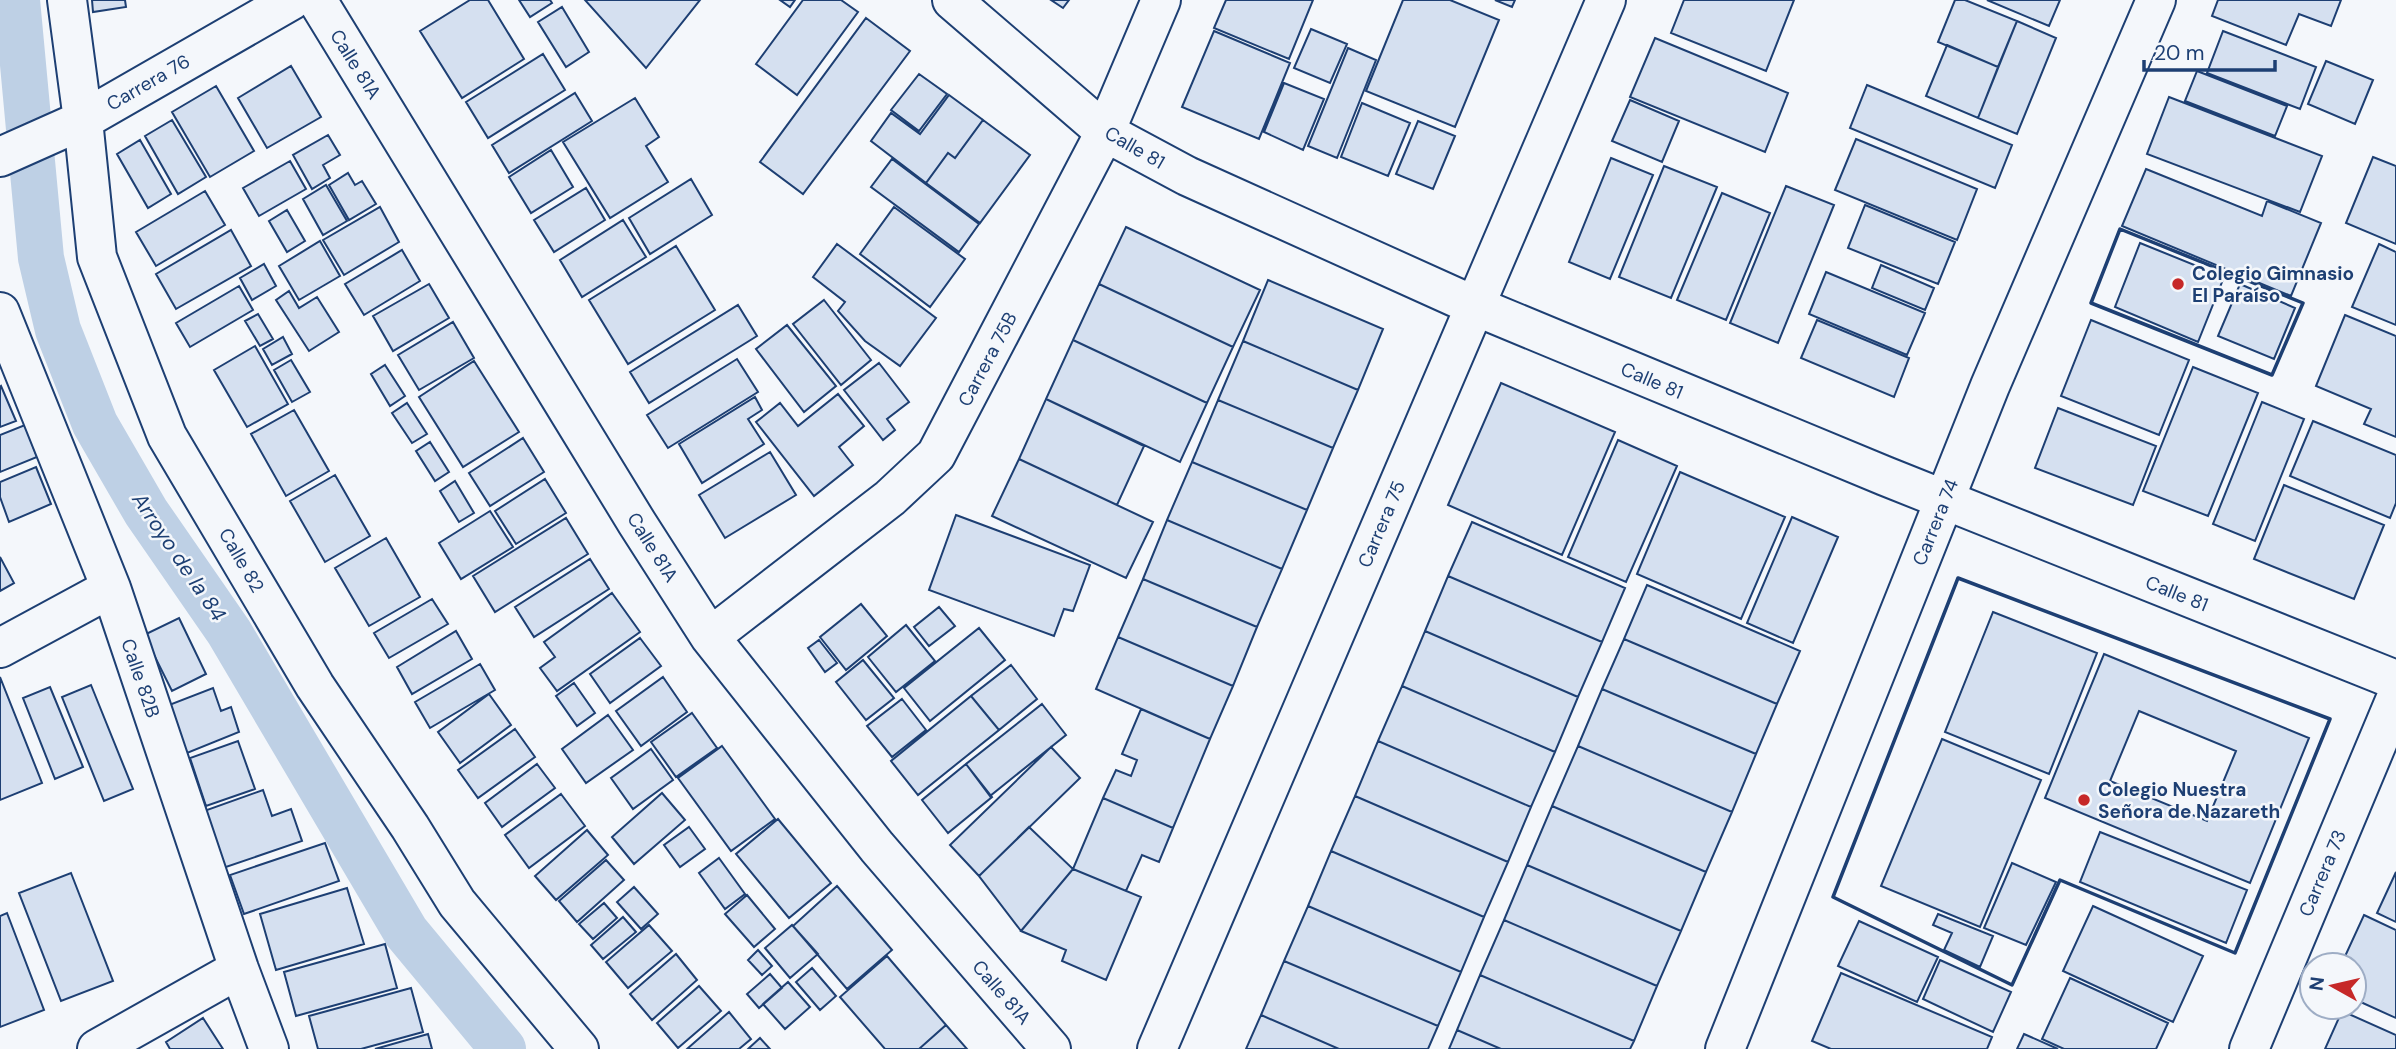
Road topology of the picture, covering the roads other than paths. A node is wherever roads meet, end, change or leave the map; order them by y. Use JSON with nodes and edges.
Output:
{"nodes":[{"id":1,"x":66,"y":0,"type":"edge"},
{"id":2,"x":292,"y":0,"type":"edge"},
{"id":3,"x":317,"y":0,"type":"edge"},
{"id":4,"x":952,"y":0,"type":"edge"},
{"id":5,"x":1161,"y":0,"type":"edge"},
{"id":6,"x":1606,"y":0,"type":"edge"},
{"id":7,"x":2156,"y":0,"type":"edge"},
{"id":8,"x":70,"y":125,"type":"junction"},
{"id":9,"x":1105,"y":132,"type":"junction"},
{"id":10,"x":0,"y":158,"type":"edge"},
{"id":11,"x":1475,"y":306,"type":"junction"},
{"id":12,"x":0,"y":312,"type":"edge"},
{"id":13,"x":1945,"y":500,"type":"junction"},
{"id":14,"x":111,"y":588,"type":"junction"},
{"id":15,"x":710,"y":637,"type":"junction"},
{"id":16,"x":0,"y":648,"type":"edge"},
{"id":17,"x":2396,"y":680,"type":"edge"},
{"id":18,"x":2396,"y":698,"type":"edge"},
{"id":19,"x":239,"y":970,"type":"junction"},
{"id":20,"x":97,"y":1049,"type":"edge"},
{"id":21,"x":269,"y":1049,"type":"edge"},
{"id":22,"x":579,"y":1049,"type":"edge"},
{"id":23,"x":1051,"y":1049,"type":"edge"},
{"id":24,"x":1157,"y":1049,"type":"edge"},
{"id":25,"x":1724,"y":1049,"type":"edge"},
{"id":26,"x":2249,"y":1049,"type":"edge"}],
"edges":[{"from":1,"to":8,"type":"street","name":"Calle 82"},
{"from":2,"to":8,"type":"street","name":"Carrera 76"},
{"from":3,"to":15,"type":"street","name":"Calle 81A"},
{"from":4,"to":9,"type":"street","name":"Calle 81"},
{"from":5,"to":9,"type":"street","name":"Carrera 75B"},
{"from":6,"to":11,"type":"street","name":"Carrera 75"},
{"from":7,"to":13,"type":"street","name":"Carrera 74"},
{"from":8,"to":10,"type":"street","name":"Carrera 76"},
{"from":8,"to":22,"type":"street","name":"Calle 82"},
{"from":9,"to":11,"type":"street","name":"Calle 81"},
{"from":9,"to":15,"type":"street","name":"Carrera 75B"},
{"from":11,"to":13,"type":"street","name":"Calle 81"},
{"from":11,"to":24,"type":"street","name":"Carrera 75"},
{"from":12,"to":14,"type":"street","name":"Calle 82B"},
{"from":13,"to":17,"type":"street","name":"Calle 81"},
{"from":13,"to":25,"type":"street","name":"Carrera 74"},
{"from":14,"to":16,"type":"street"},
{"from":14,"to":19,"type":"street","name":"Calle 82B"},
{"from":15,"to":23,"type":"street","name":"Calle 81A"},
{"from":18,"to":26,"type":"street","name":"Carrera 73"},
{"from":19,"to":20,"type":"street"},
{"from":19,"to":21,"type":"street","name":"Calle 82B"}]}
